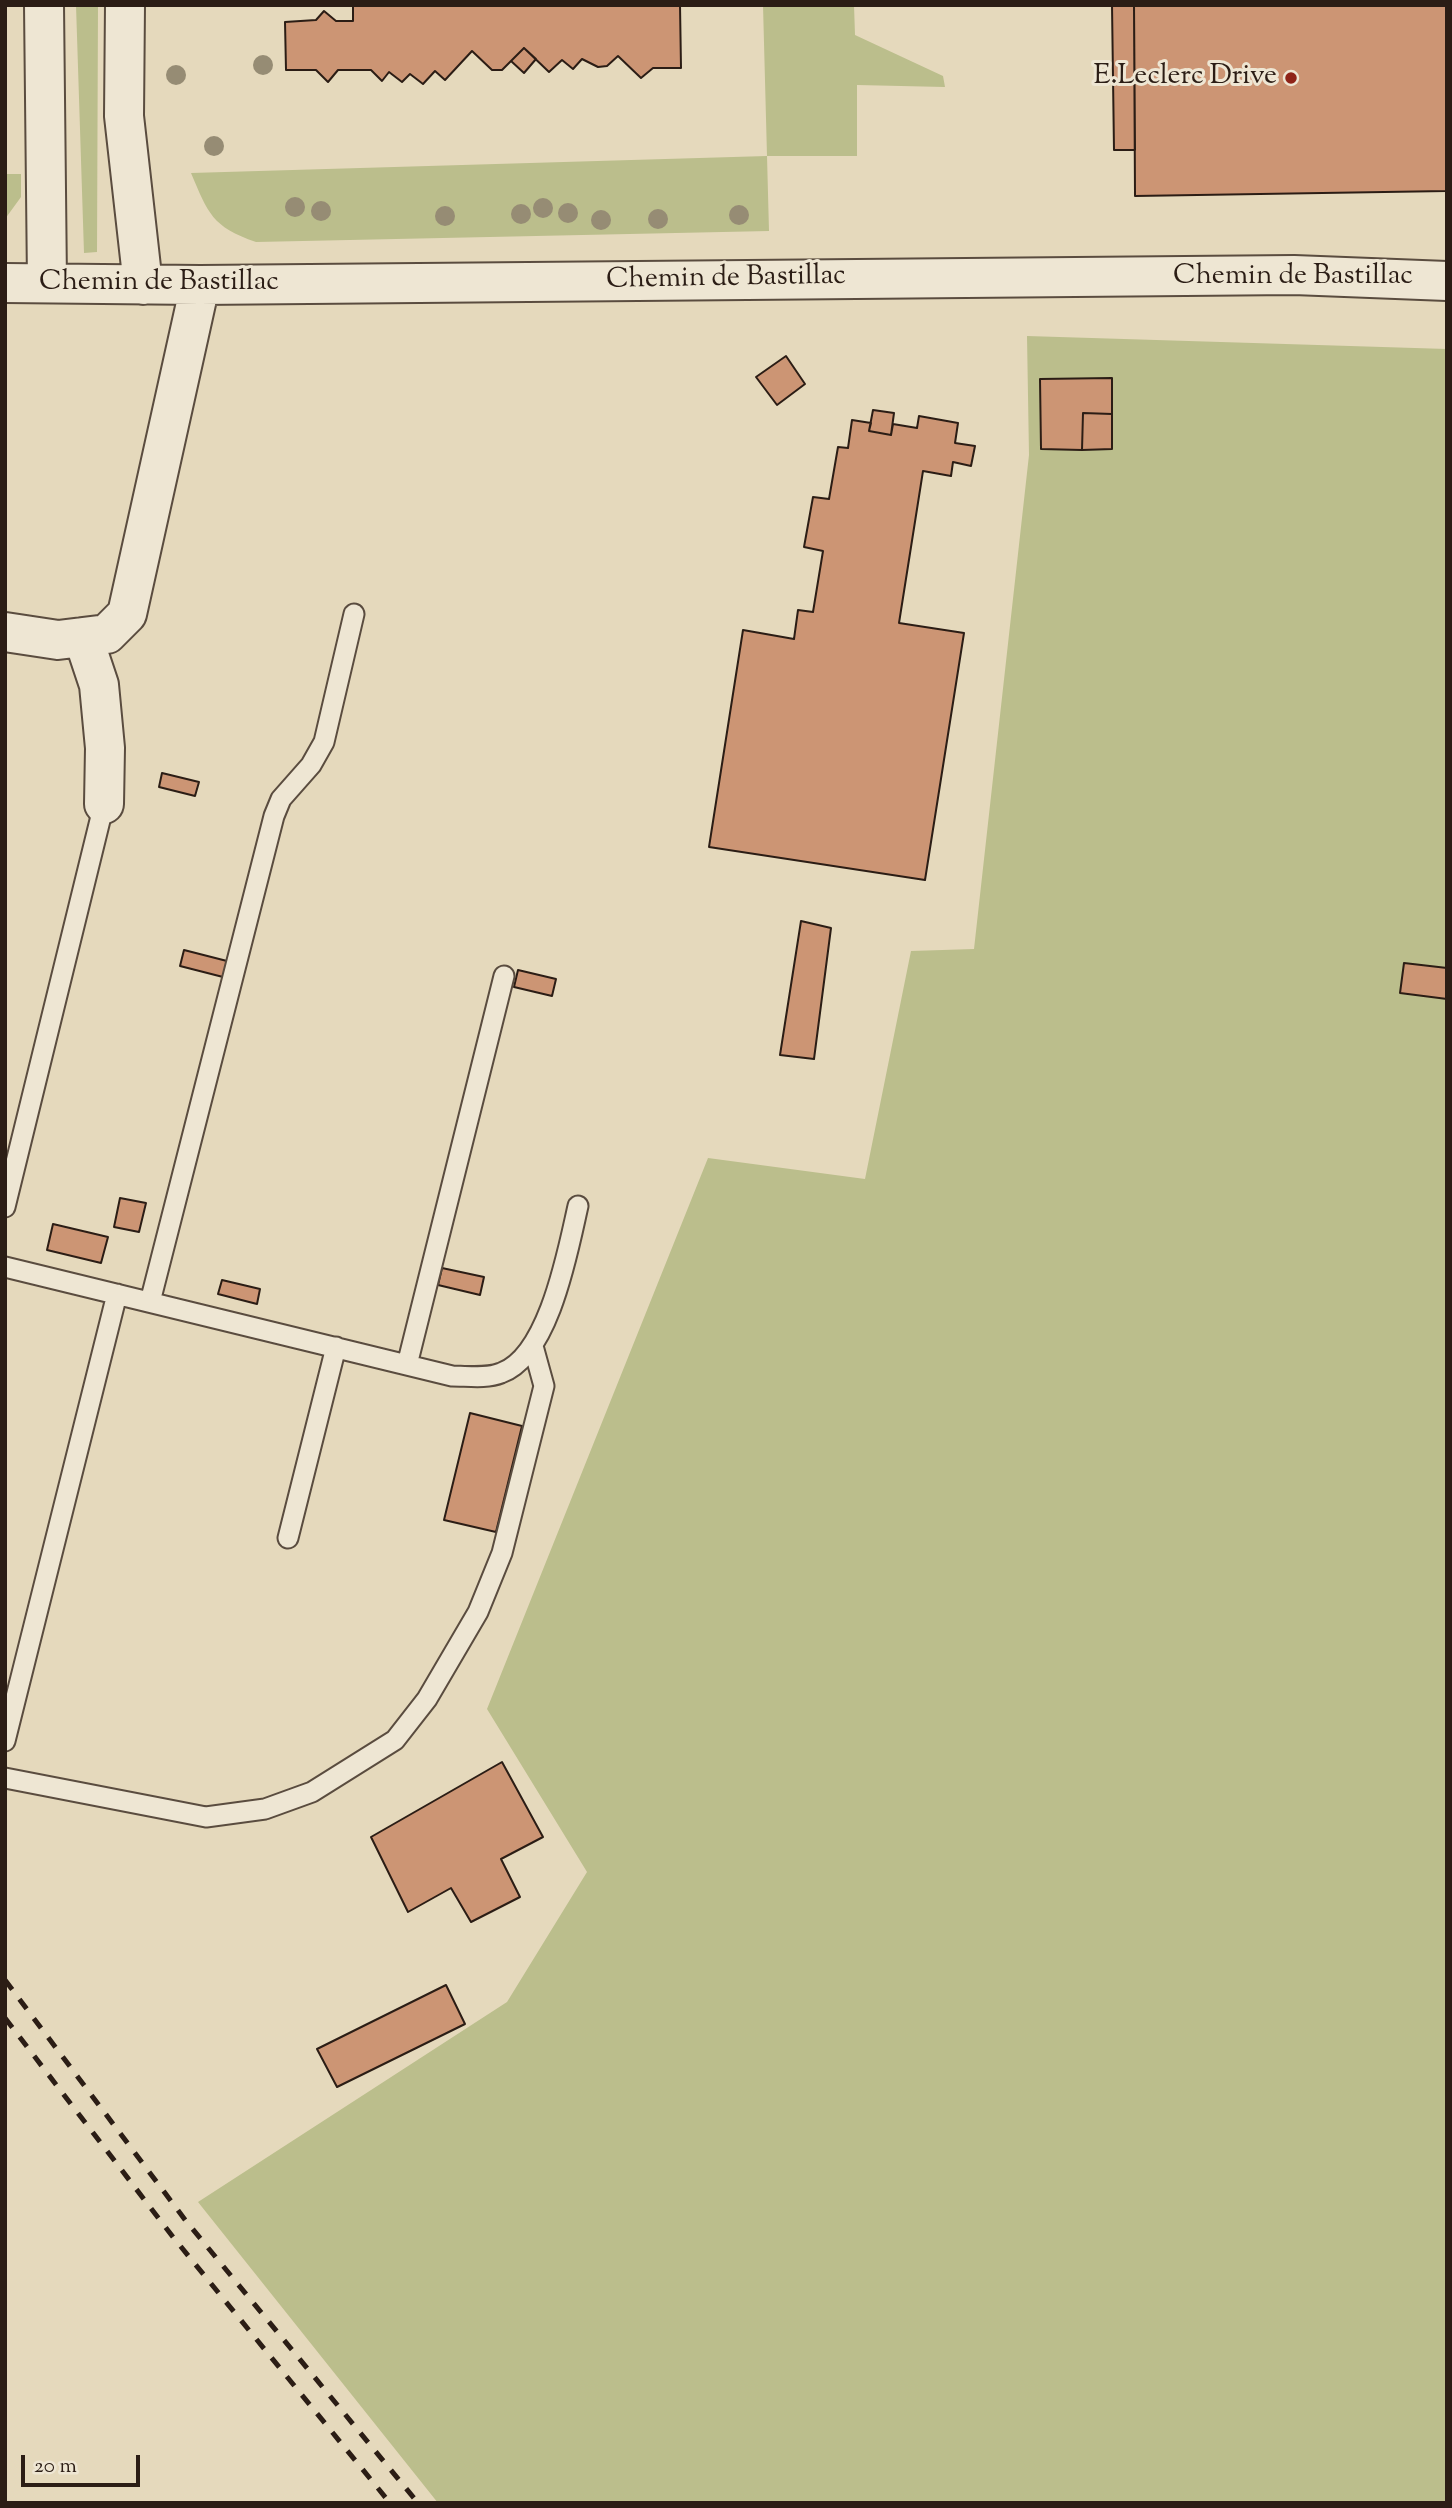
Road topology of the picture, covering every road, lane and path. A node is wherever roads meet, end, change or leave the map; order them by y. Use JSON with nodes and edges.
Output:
{"nodes":[{"id":1,"x":44,"y":5,"type":"edge"},
{"id":2,"x":125,"y":5,"type":"edge"},
{"id":3,"x":1447,"y":281,"type":"edge"},
{"id":4,"x":5,"y":283,"type":"edge"},
{"id":5,"x":47,"y":283,"type":"junction"},
{"id":6,"x":143,"y":285,"type":"junction"},
{"id":7,"x":200,"y":285,"type":"junction"},
{"id":8,"x":354,"y":614,"type":"dead end"},
{"id":9,"x":5,"y":632,"type":"edge"},
{"id":10,"x":83,"y":637,"type":"junction"},
{"id":11,"x":104,"y":804,"type":"joint"},
{"id":12,"x":503,"y":976,"type":"dead end"},
{"id":13,"x":578,"y":1206,"type":"dead end"},
{"id":14,"x":5,"y":1207,"type":"edge"},
{"id":15,"x":5,"y":1266,"type":"edge"},
{"id":16,"x":117,"y":1294,"type":"junction"},
{"id":17,"x":150,"y":1302,"type":"junction"},
{"id":18,"x":533,"y":1346,"type":"junction"},
{"id":19,"x":336,"y":1347,"type":"junction"},
{"id":20,"x":407,"y":1364,"type":"junction"},
{"id":21,"x":288,"y":1538,"type":"dead end"},
{"id":22,"x":5,"y":1741,"type":"edge"},
{"id":23,"x":5,"y":1779,"type":"edge"}],
"edges":[{"from":1,"to":5,"type":"street"},
{"from":2,"to":6,"type":"street"},
{"from":3,"to":7,"type":"street","name":"Chemin de Bastillac"},
{"from":4,"to":5,"type":"street","name":"Chemin de Bastillac"},
{"from":5,"to":6,"type":"street","name":"Chemin de Bastillac"},
{"from":6,"to":7,"type":"street","name":"Chemin de Bastillac"},
{"from":7,"to":10,"type":"street"},
{"from":8,"to":17,"type":"lane"},
{"from":9,"to":10,"type":"street"},
{"from":10,"to":11,"type":"street"},
{"from":11,"to":14,"type":"lane"},
{"from":12,"to":20,"type":"lane"},
{"from":13,"to":18,"type":"lane"},
{"from":15,"to":16,"type":"lane"},
{"from":16,"to":17,"type":"lane"},
{"from":16,"to":22,"type":"lane"},
{"from":17,"to":19,"type":"lane"},
{"from":18,"to":20,"type":"lane"},
{"from":18,"to":23,"type":"lane"},
{"from":19,"to":20,"type":"lane"},
{"from":19,"to":21,"type":"lane"}]}
